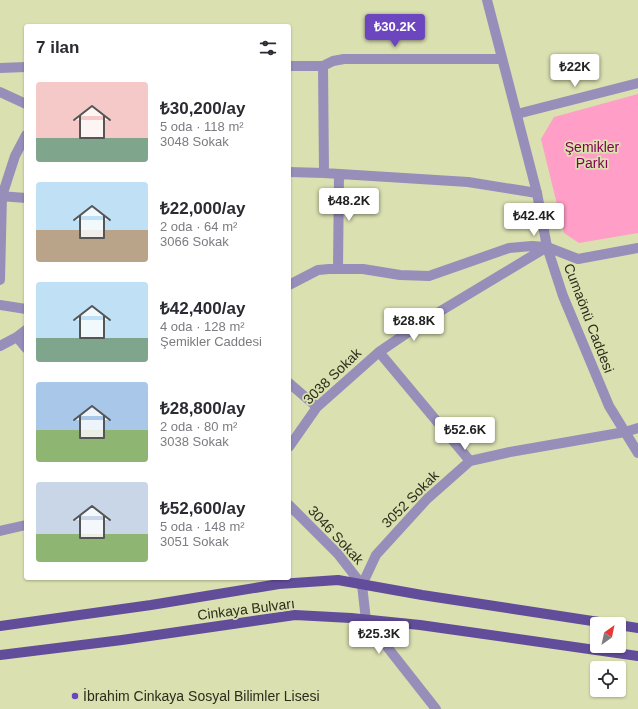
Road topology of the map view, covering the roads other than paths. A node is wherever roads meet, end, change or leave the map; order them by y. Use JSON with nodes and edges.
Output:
{"nodes":[{"id":1,"x":487,"y":0,"type":"edge"},
{"id":2,"x":502,"y":59,"type":"junction"},
{"id":3,"x":291,"y":66,"type":"edge"},
{"id":4,"x":323,"y":66,"type":"junction"},
{"id":5,"x":24,"y":67,"type":"edge"},
{"id":6,"x":0,"y":68,"type":"edge"},
{"id":7,"x":638,"y":83,"type":"edge"},
{"id":8,"x":0,"y":92,"type":"edge"},
{"id":9,"x":24,"y":103,"type":"edge"},
{"id":10,"x":517,"y":114,"type":"junction"},
{"id":11,"x":24,"y":139,"type":"edge"},
{"id":12,"x":291,"y":172,"type":"edge"},
{"id":13,"x":324,"y":173,"type":"junction"},
{"id":14,"x":339,"y":174,"type":"junction"},
{"id":15,"x":4,"y":176,"type":"edge"},
{"id":16,"x":537,"y":193,"type":"junction"},
{"id":17,"x":1,"y":196,"type":"edge"},
{"id":18,"x":24,"y":198,"type":"edge"},
{"id":19,"x":547,"y":247,"type":"junction"},
{"id":20,"x":638,"y":248,"type":"edge"},
{"id":21,"x":338,"y":269,"type":"junction"},
{"id":22,"x":0,"y":280,"type":"edge"},
{"id":23,"x":291,"y":284,"type":"edge"},
{"id":24,"x":0,"y":305,"type":"edge"},
{"id":25,"x":24,"y":309,"type":"edge"},
{"id":26,"x":24,"y":332,"type":"edge"},
{"id":27,"x":17,"y":337,"type":"junction"},
{"id":28,"x":0,"y":346,"type":"edge"},
{"id":29,"x":24,"y":346,"type":"edge"},
{"id":30,"x":379,"y":352,"type":"junction"},
{"id":31,"x":291,"y":385,"type":"edge"},
{"id":32,"x":316,"y":407,"type":"junction"},
{"id":33,"x":638,"y":428,"type":"edge"},
{"id":34,"x":625,"y":432,"type":"junction"},
{"id":35,"x":291,"y":444,"type":"edge"},
{"id":36,"x":638,"y":453,"type":"edge"},
{"id":37,"x":470,"y":461,"type":"junction"},
{"id":38,"x":291,"y":507,"type":"edge"},
{"id":39,"x":24,"y":525,"type":"edge"},
{"id":40,"x":0,"y":531,"type":"edge"},
{"id":41,"x":362,"y":585,"type":"junction"},
{"id":42,"x":366,"y":620,"type":"junction"},
{"id":43,"x":590,"y":621,"type":"edge"},
{"id":44,"x":0,"y":626,"type":"edge"},
{"id":45,"x":626,"y":626,"type":"edge"},
{"id":46,"x":638,"y":628,"type":"edge"},
{"id":47,"x":0,"y":655,"type":"edge"},
{"id":48,"x":638,"y":656,"type":"edge"},
{"id":49,"x":436,"y":709,"type":"edge"}],
"edges":[{"from":1,"to":2,"type":"street","name":"Cumaönü Caddesi"},
{"from":2,"to":4,"type":"street"},
{"from":2,"to":10,"type":"street","name":"Cumaönü Caddesi"},
{"from":3,"to":4,"type":"street"},
{"from":4,"to":13,"type":"street"},
{"from":5,"to":6,"type":"street"},
{"from":7,"to":10,"type":"street"},
{"from":8,"to":9,"type":"street"},
{"from":10,"to":16,"type":"street","name":"Cumaönü Caddesi"},
{"from":11,"to":15,"type":"street"},
{"from":12,"to":13,"type":"street"},
{"from":13,"to":14,"type":"street"},
{"from":14,"to":16,"type":"street"},
{"from":14,"to":21,"type":"street"},
{"from":15,"to":17,"type":"street"},
{"from":16,"to":19,"type":"street","name":"Cumaönü Caddesi"},
{"from":17,"to":18,"type":"street"},
{"from":17,"to":22,"type":"street"},
{"from":19,"to":20,"type":"street"},
{"from":19,"to":21,"type":"street"},
{"from":19,"to":30,"type":"street","name":"3038 Sokak"},
{"from":19,"to":34,"type":"street","name":"Cumaönü Caddesi"},
{"from":21,"to":23,"type":"street"},
{"from":24,"to":25,"type":"street"},
{"from":26,"to":27,"type":"street"},
{"from":27,"to":28,"type":"street"},
{"from":27,"to":29,"type":"street"},
{"from":30,"to":32,"type":"street","name":"3038 Sokak"},
{"from":30,"to":37,"type":"street"},
{"from":31,"to":32,"type":"street"},
{"from":32,"to":35,"type":"street","name":"3038 Sokak"},
{"from":33,"to":34,"type":"street","name":"3052 Sokak"},
{"from":34,"to":36,"type":"street","name":"Cumaönü Caddesi"},
{"from":34,"to":37,"type":"street","name":"3052 Sokak"},
{"from":37,"to":41,"type":"street","name":"3052 Sokak"},
{"from":38,"to":41,"type":"street","name":"3046 Sokak"},
{"from":39,"to":40,"type":"street"},
{"from":41,"to":42,"type":"street"},
{"from":41,"to":43,"type":"main road","name":"Cinkaya Bulvarı"},
{"from":41,"to":44,"type":"main road","name":"Cinkaya Bulvarı"},
{"from":42,"to":47,"type":"main road","name":"Cinkaya Bulvarı"},
{"from":42,"to":48,"type":"main road","name":"Cinkaya Bulvarı"},
{"from":42,"to":49,"type":"street"},
{"from":45,"to":46,"type":"main road"}]}
